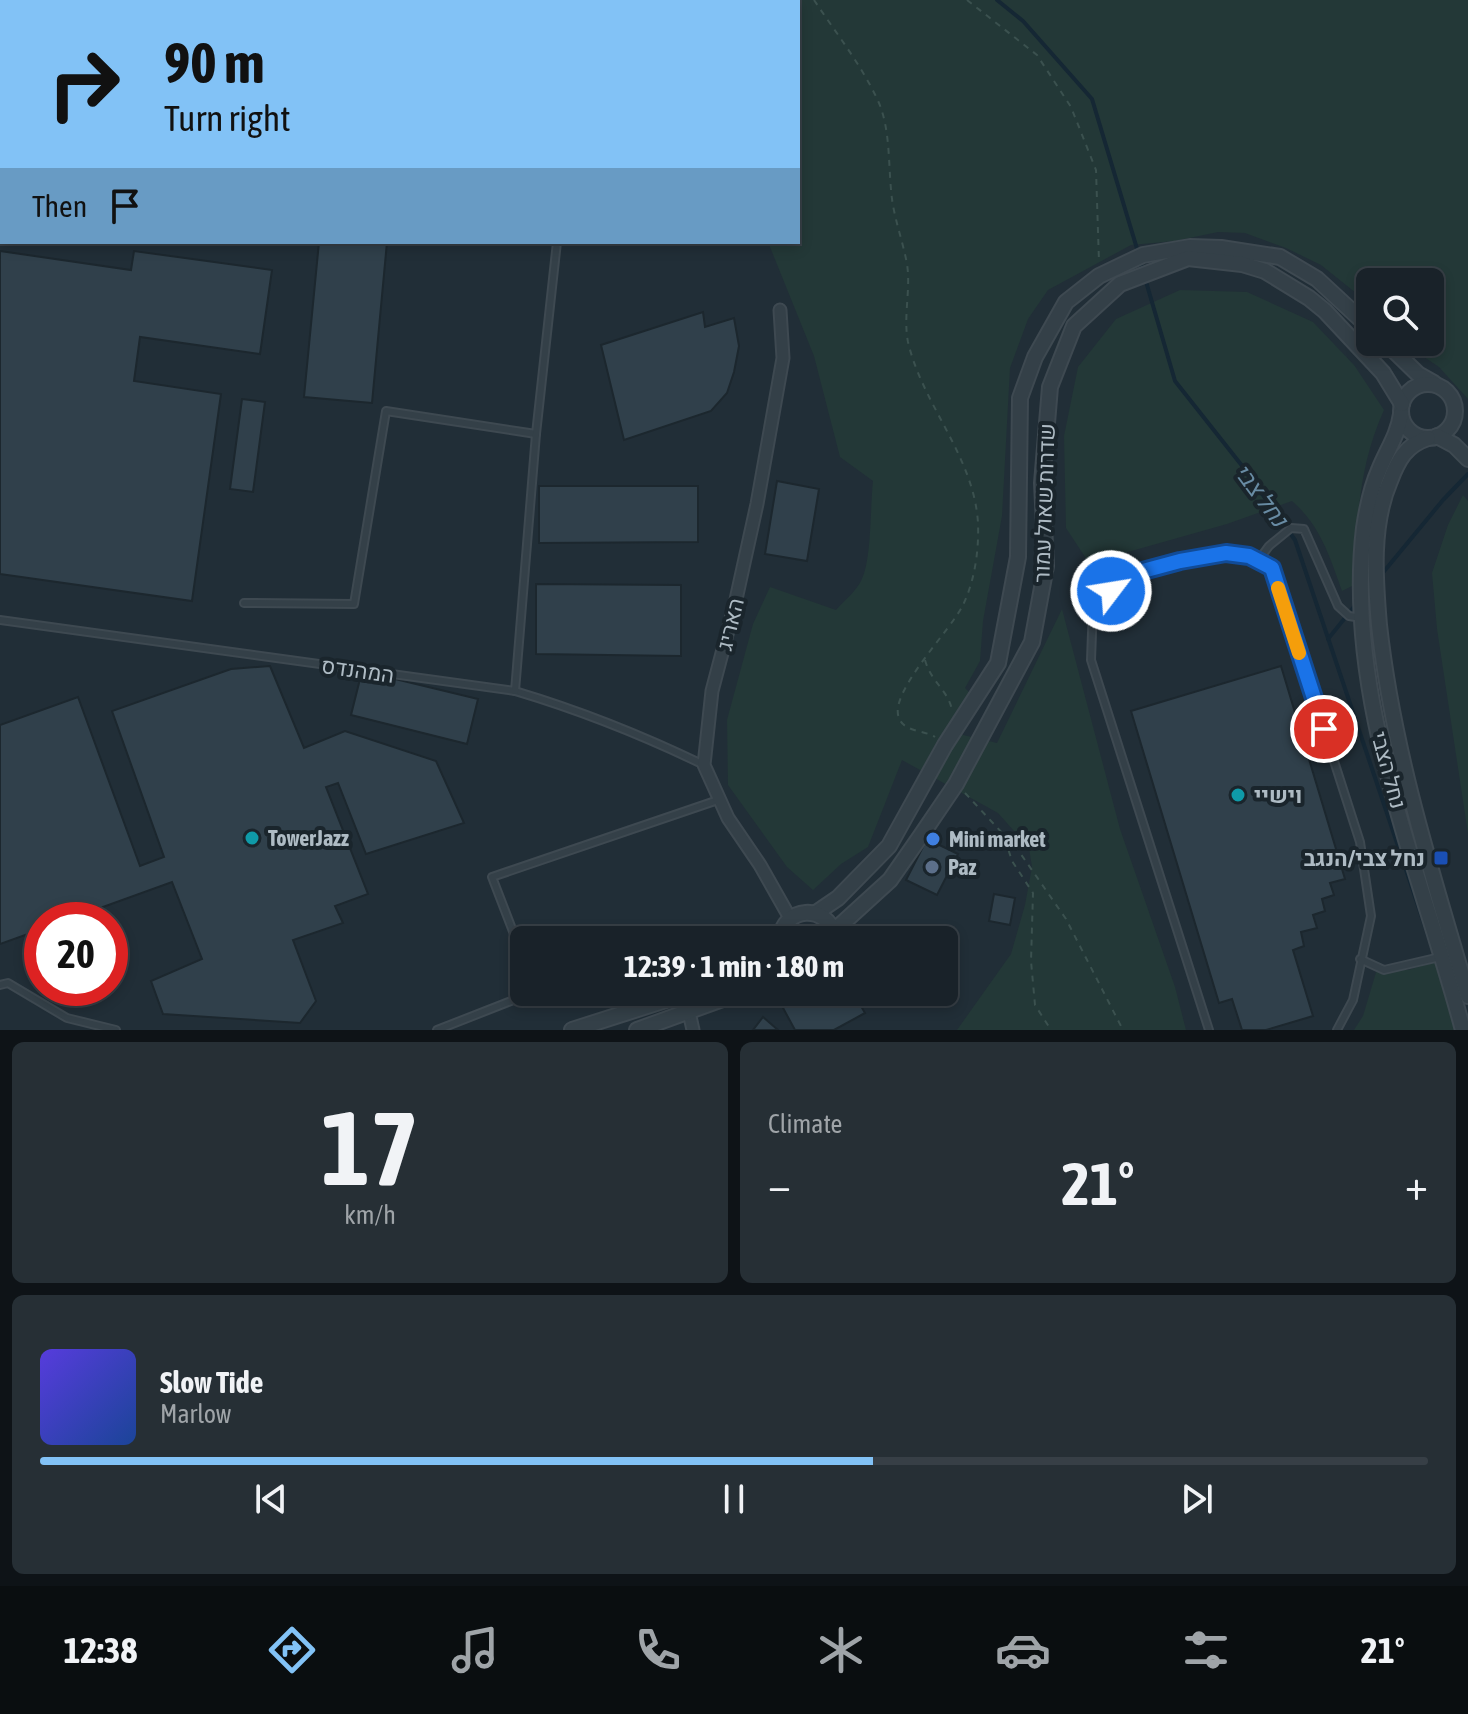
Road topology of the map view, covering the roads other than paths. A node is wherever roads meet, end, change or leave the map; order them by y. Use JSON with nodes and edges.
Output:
{"nodes":[{"id":1,"x":557,"y":244,"type":"edge"},
{"id":2,"x":780,"y":310,"type":"dead end"},
{"id":3,"x":1356,"y":315,"type":"edge"},
{"id":4,"x":1399,"y":356,"type":"edge"},
{"id":5,"x":1438,"y":385,"type":"junction"},
{"id":6,"x":1455,"y":408,"type":"junction"},
{"id":7,"x":1402,"y":409,"type":"junction"},
{"id":8,"x":1468,"y":427,"type":"edge"},
{"id":9,"x":536,"y":434,"type":"junction"},
{"id":10,"x":1432,"y":437,"type":"junction"},
{"id":11,"x":1468,"y":459,"type":"edge"},
{"id":12,"x":1258,"y":561,"type":"junction"},
{"id":13,"x":244,"y":603,"type":"dead end"},
{"id":14,"x":1371,"y":617,"type":"junction"},
{"id":15,"x":0,"y":620,"type":"edge"},
{"id":16,"x":515,"y":691,"type":"junction"},
{"id":17,"x":704,"y":765,"type":"junction"},
{"id":18,"x":721,"y":799,"type":"junction"},
{"id":19,"x":816,"y":913,"type":"junction"},
{"id":20,"x":790,"y":918,"type":"junction"},
{"id":21,"x":511,"y":926,"type":"edge"},
{"id":22,"x":784,"y":926,"type":"edge"},
{"id":23,"x":829,"y":926,"type":"edge"},
{"id":24,"x":843,"y":926,"type":"edge"},
{"id":25,"x":1448,"y":954,"type":"junction"},
{"id":26,"x":1360,"y":959,"type":"junction"},
{"id":27,"x":0,"y":985,"type":"edge"},
{"id":28,"x":1468,"y":996,"type":"edge"},
{"id":29,"x":510,"y":1001,"type":"edge"},
{"id":30,"x":647,"y":1006,"type":"edge"},
{"id":31,"x":689,"y":1006,"type":"edge"},
{"id":32,"x":706,"y":1006,"type":"edge"},
{"id":33,"x":690,"y":1012,"type":"junction"},
{"id":34,"x":116,"y":1030,"type":"edge"},
{"id":35,"x":437,"y":1030,"type":"edge"},
{"id":36,"x":572,"y":1030,"type":"edge"},
{"id":37,"x":637,"y":1030,"type":"edge"},
{"id":38,"x":693,"y":1030,"type":"edge"},
{"id":39,"x":1209,"y":1030,"type":"edge"},
{"id":40,"x":1337,"y":1030,"type":"edge"},
{"id":41,"x":1463,"y":1030,"type":"edge"}],
"edges":[{"from":1,"to":9,"type":"lane"},
{"from":2,"to":17,"type":"street","name":"האריג"},
{"from":3,"to":19,"type":"street","name":"שדרות שאול עמור"},
{"from":4,"to":5,"type":"street"},
{"from":5,"to":6,"type":"street"},
{"from":5,"to":7,"type":"street"},
{"from":6,"to":8,"type":"street"},
{"from":6,"to":10,"type":"street"},
{"from":7,"to":10,"type":"street"},
{"from":7,"to":14,"type":"street","name":"נחל הצבי"},
{"from":7,"to":24,"type":"street","name":"שדרות שאול עמור"},
{"from":9,"to":13,"type":"lane"},
{"from":9,"to":16,"type":"lane"},
{"from":10,"to":11,"type":"street"},
{"from":10,"to":14,"type":"street","name":"נחל הצבי"},
{"from":12,"to":14,"type":"lane"},
{"from":12,"to":26,"type":"lane"},
{"from":12,"to":39,"type":"lane"},
{"from":14,"to":25,"type":"street","name":"נחל הצבי"},
{"from":15,"to":16,"type":"lane","name":"המהנדס"},
{"from":16,"to":17,"type":"lane","name":"המהנדס"},
{"from":17,"to":18,"type":"street"},
{"from":18,"to":20,"type":"street"},
{"from":18,"to":21,"type":"lane"},
{"from":19,"to":20,"type":"street"},
{"from":19,"to":23,"type":"street"},
{"from":20,"to":22,"type":"street"},
{"from":25,"to":26,"type":"lane"},
{"from":25,"to":28,"type":"street","name":"נחל הצבי"},
{"from":25,"to":41,"type":"street","name":"נחל הצבי"},
{"from":26,"to":40,"type":"lane"},
{"from":27,"to":34,"type":"lane"},
{"from":29,"to":35,"type":"lane"},
{"from":30,"to":36,"type":"street"},
{"from":31,"to":33,"type":"street"},
{"from":32,"to":33,"type":"street"},
{"from":33,"to":37,"type":"street"},
{"from":33,"to":38,"type":"street"}]}
